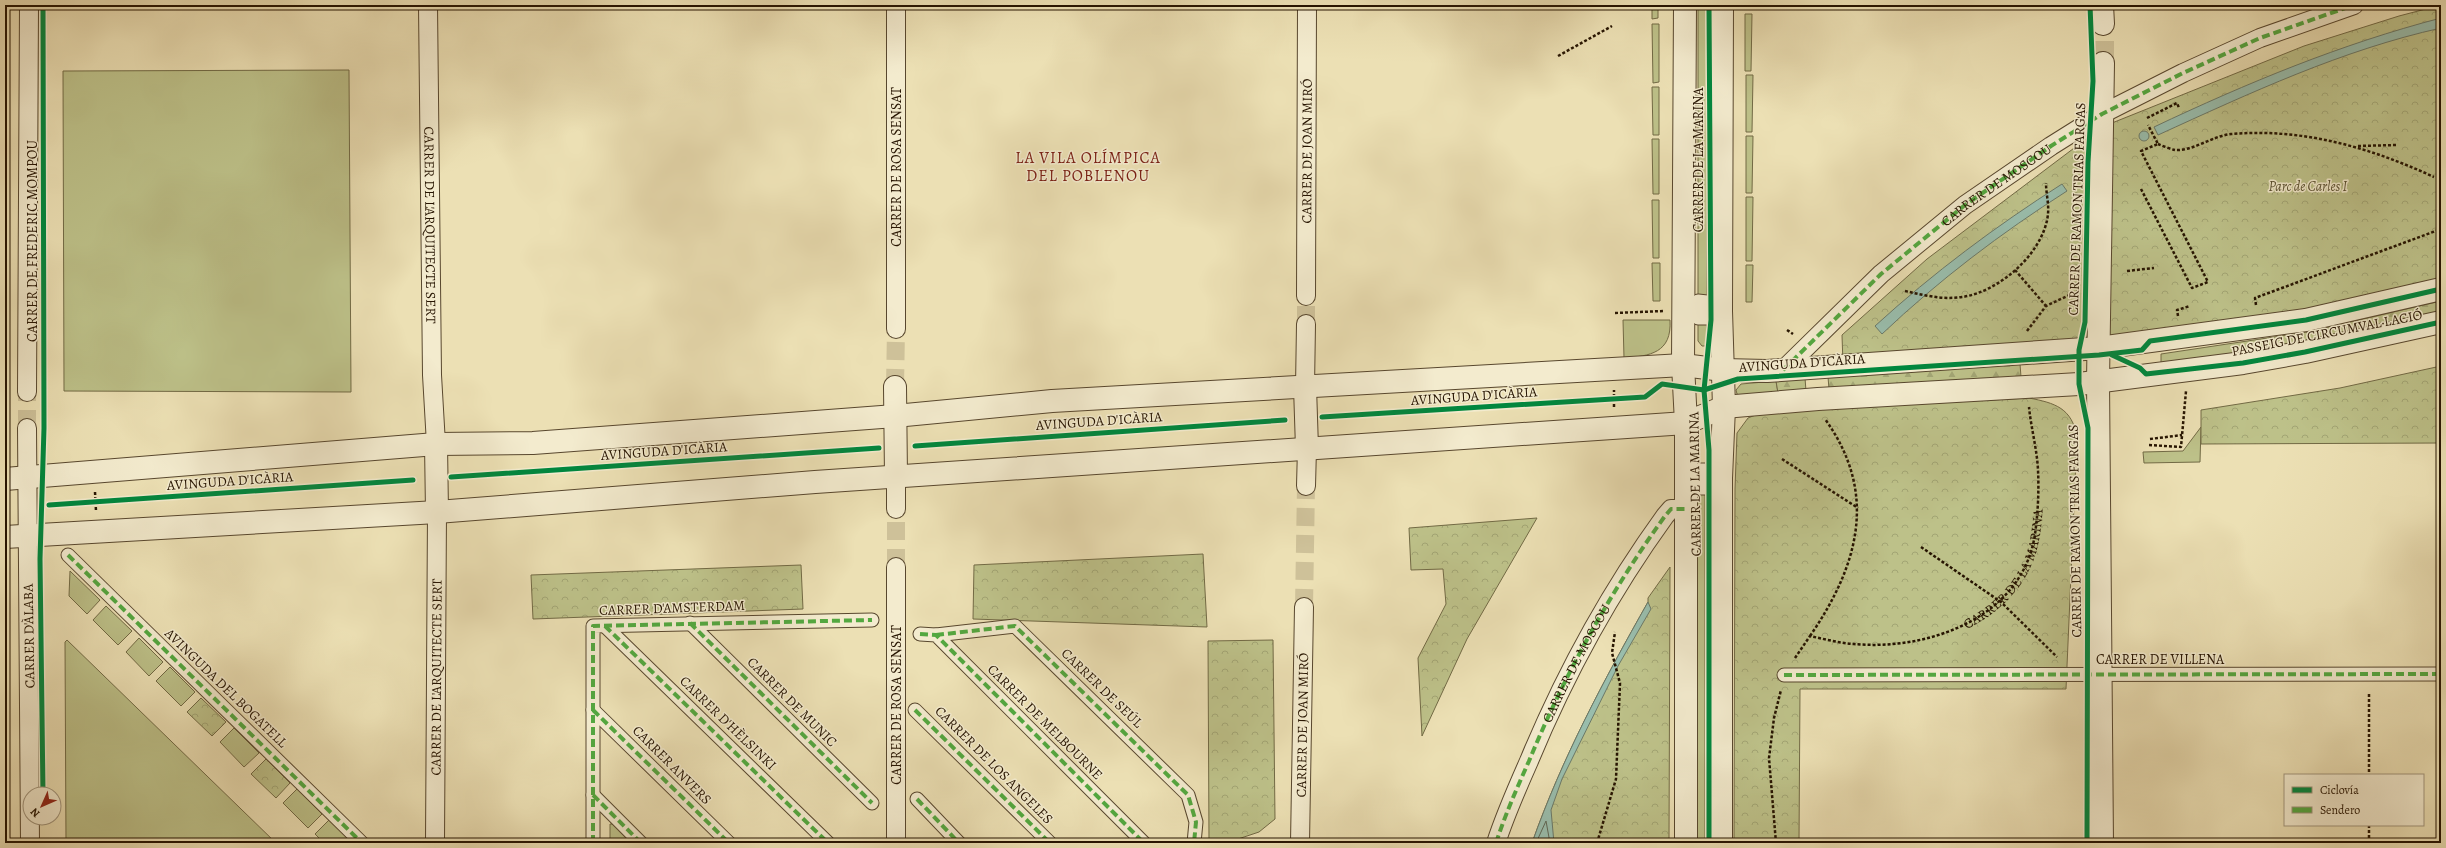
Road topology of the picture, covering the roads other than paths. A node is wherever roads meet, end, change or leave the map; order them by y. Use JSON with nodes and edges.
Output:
{"nodes":[{"id":1,"x":29,"y":5,"type":"edge"},
{"id":2,"x":428,"y":5,"type":"edge"},
{"id":3,"x":896,"y":5,"type":"edge"},
{"id":4,"x":1307,"y":5,"type":"edge"},
{"id":5,"x":1685,"y":5,"type":"edge"},
{"id":6,"x":1722,"y":5,"type":"edge"},
{"id":7,"x":2354,"y":5,"type":"edge"},
{"id":8,"x":2103,"y":63,"type":"tunnel mouth"},
{"id":9,"x":2102,"y":114,"type":"junction"},
{"id":10,"x":2441,"y":289,"type":"edge"},
{"id":11,"x":1306,"y":296,"type":"tunnel mouth"},
{"id":12,"x":2441,"y":322,"type":"edge"},
{"id":13,"x":1306,"y":324,"type":"tunnel mouth"},
{"id":14,"x":896,"y":329,"type":"tunnel mouth"},
{"id":15,"x":2099,"y":348,"type":"junction"},
{"id":16,"x":1684,"y":365,"type":"junction"},
{"id":17,"x":1723,"y":370,"type":"junction"},
{"id":18,"x":1783,"y":370,"type":"junction"},
{"id":19,"x":2098,"y":381,"type":"junction"},
{"id":20,"x":895,"y":387,"type":"tunnel mouth"},
{"id":21,"x":1305,"y":387,"type":"junction"},
{"id":22,"x":27,"y":392,"type":"tunnel mouth"},
{"id":23,"x":1724,"y":407,"type":"junction"},
{"id":24,"x":895,"y":416,"type":"junction"},
{"id":25,"x":1686,"y":423,"type":"junction"},
{"id":26,"x":27,"y":428,"type":"tunnel mouth"},
{"id":27,"x":436,"y":444,"type":"junction"},
{"id":28,"x":1307,"y":448,"type":"junction"},
{"id":29,"x":896,"y":477,"type":"junction"},
{"id":30,"x":35,"y":478,"type":"junction"},
{"id":31,"x":5,"y":479,"type":"edge"},
{"id":32,"x":1306,"y":486,"type":"tunnel mouth"},
{"id":33,"x":896,"y":509,"type":"tunnel mouth"},
{"id":34,"x":1686,"y":509,"type":"junction"},
{"id":35,"x":437,"y":512,"type":"junction"},
{"id":36,"x":34,"y":534,"type":"junction"},
{"id":37,"x":5,"y":537,"type":"edge"},
{"id":38,"x":68,"y":555,"type":"dead end"},
{"id":39,"x":896,"y":567,"type":"tunnel mouth"},
{"id":40,"x":1304,"y":607,"type":"tunnel mouth"},
{"id":41,"x":872,"y":620,"type":"dead end"},
{"id":42,"x":690,"y":623,"type":"junction"},
{"id":43,"x":605,"y":626,"type":"junction"},
{"id":44,"x":920,"y":634,"type":"dead end"},
{"id":45,"x":936,"y":635,"type":"junction"},
{"id":46,"x":2441,"y":674,"type":"edge"},
{"id":47,"x":1784,"y":675,"type":"road end"},
{"id":48,"x":2102,"y":676,"type":"junction"},
{"id":49,"x":593,"y":710,"type":"junction"},
{"id":50,"x":915,"y":710,"type":"dead end"},
{"id":51,"x":593,"y":795,"type":"junction"},
{"id":52,"x":916,"y":799,"type":"dead end"},
{"id":53,"x":872,"y":803,"type":"dead end"},
{"id":54,"x":30,"y":843,"type":"edge"},
{"id":55,"x":362,"y":843,"type":"edge"},
{"id":56,"x":435,"y":843,"type":"edge"},
{"id":57,"x":593,"y":843,"type":"edge"},
{"id":58,"x":641,"y":843,"type":"edge"},
{"id":59,"x":728,"y":843,"type":"edge"},
{"id":60,"x":828,"y":843,"type":"edge"},
{"id":61,"x":896,"y":843,"type":"edge"},
{"id":62,"x":959,"y":843,"type":"edge"},
{"id":63,"x":1050,"y":843,"type":"edge"},
{"id":64,"x":1144,"y":843,"type":"edge"},
{"id":65,"x":1194,"y":843,"type":"edge"},
{"id":66,"x":1300,"y":843,"type":"edge"},
{"id":67,"x":1496,"y":843,"type":"edge"},
{"id":68,"x":1686,"y":843,"type":"edge"},
{"id":69,"x":1721,"y":843,"type":"edge"},
{"id":70,"x":2102,"y":843,"type":"edge"}],
"edges":[{"from":1,"to":22,"type":"street","name":"CARRER DE FREDERIC MOMPOU"},
{"from":2,"to":27,"type":"street","name":"CARRER DE L'ARQUITECTE SERT"},
{"from":3,"to":14,"type":"street","name":"CARRER DE ROSA SENSAT"},
{"from":4,"to":11,"type":"street","name":"CARRER DE JOAN MIRÓ"},
{"from":5,"to":16,"type":"street","name":"CARRER DE LA MARINA"},
{"from":6,"to":17,"type":"street","name":"CARRER DE LA MARINA"},
{"from":7,"to":9,"type":"street","name":"CARRER DE MOSCOU"},
{"from":8,"to":9,"type":"street","name":"CARRER DE RAMON TRIAS FARGAS"},
{"from":9,"to":15,"type":"street","name":"CARRER DE RAMON TRIAS FARGAS"},
{"from":9,"to":18,"type":"street","name":"CARRER DE MOSCOU"},
{"from":10,"to":15,"type":"street","name":"PASSEIG DE CIRCUMVAL·LACIÓ"},
{"from":12,"to":19,"type":"street","name":"PASSEIG DE CIRCUMVAL·LACIÓ"},
{"from":13,"to":21,"type":"street"},
{"from":15,"to":18,"type":"street","name":"AVINGUDA D'ICÀRIA"},
{"from":15,"to":19,"type":"street","name":"CARRER DE RAMON TRIAS FARGAS"},
{"from":16,"to":17,"type":"street","name":"AVINGUDA D'ICÀRIA"},
{"from":16,"to":21,"type":"street","name":"AVINGUDA D'ICÀRIA"},
{"from":16,"to":25,"type":"street","name":"CARRER DE LA MARINA"},
{"from":17,"to":18,"type":"street","name":"AVINGUDA D'ICÀRIA"},
{"from":17,"to":23,"type":"street","name":"CARRER DE LA MARINA"},
{"from":19,"to":23,"type":"street"},
{"from":19,"to":48,"type":"street","name":"CARRER DE RAMON TRIAS FARGAS"},
{"from":20,"to":24,"type":"street"},
{"from":21,"to":24,"type":"street","name":"AVINGUDA D'ICÀRIA"},
{"from":21,"to":28,"type":"street"},
{"from":23,"to":25,"type":"street"},
{"from":23,"to":69,"type":"street","name":"CARRER DE LA MARINA"},
{"from":24,"to":27,"type":"street","name":"AVINGUDA D'ICÀRIA"},
{"from":24,"to":29,"type":"street"},
{"from":25,"to":28,"type":"street"},
{"from":25,"to":34,"type":"street","name":"CARRER DE LA MARINA"},
{"from":26,"to":30,"type":"street"},
{"from":27,"to":30,"type":"street","name":"AVINGUDA D'ICÀRIA"},
{"from":27,"to":35,"type":"street"},
{"from":28,"to":29,"type":"street"},
{"from":28,"to":32,"type":"street"},
{"from":29,"to":33,"type":"street"},
{"from":29,"to":35,"type":"street"},
{"from":30,"to":31,"type":"street","name":"AVINGUDA D'ICÀRIA"},
{"from":30,"to":36,"type":"street","name":"CARRER D'ÀLABA"},
{"from":34,"to":67,"type":"street","name":"CARRER DE MOSCOU"},
{"from":34,"to":68,"type":"street","name":"CARRER DE LA MARINA"},
{"from":35,"to":36,"type":"street"},
{"from":35,"to":56,"type":"street","name":"CARRER DE L'ARQUITECTE SERT"},
{"from":36,"to":37,"type":"street"},
{"from":36,"to":54,"type":"street","name":"CARRER D'ÀLABA"},
{"from":38,"to":55,"type":"street","name":"AVINGUDA DEL BOGATELL"},
{"from":39,"to":61,"type":"street","name":"CARRER DE ROSA SENSAT"},
{"from":40,"to":66,"type":"street","name":"CARRER DE JOAN MIRÓ"},
{"from":41,"to":42,"type":"street","name":"CARRER D'AMSTERDAM"},
{"from":42,"to":43,"type":"street","name":"CARRER D'AMSTERDAM"},
{"from":42,"to":53,"type":"street","name":"CARRER DE MUNIC"},
{"from":43,"to":49,"type":"street","name":"CARRER D'AMSTERDAM"},
{"from":43,"to":60,"type":"street","name":"CARRER D'HÈLSINKI"},
{"from":44,"to":45,"type":"street"},
{"from":45,"to":64,"type":"street","name":"CARRER DE MELBOURNE"},
{"from":45,"to":65,"type":"street","name":"CARRER DE SEÚL"},
{"from":46,"to":48,"type":"street","name":"CARRER DE VILLENA"},
{"from":47,"to":48,"type":"street","name":"CARRER DE VILLENA"},
{"from":48,"to":70,"type":"street","name":"CARRER DE RAMON TRIAS FARGAS"},
{"from":49,"to":51,"type":"street","name":"CARRER D'AMSTERDAM"},
{"from":49,"to":59,"type":"street","name":"CARRER ANVERS"},
{"from":50,"to":63,"type":"street","name":"CARRER DE LOS ANGELES"},
{"from":51,"to":57,"type":"street","name":"CARRER D'AMSTERDAM"},
{"from":51,"to":58,"type":"street"},
{"from":52,"to":62,"type":"street"}]}
